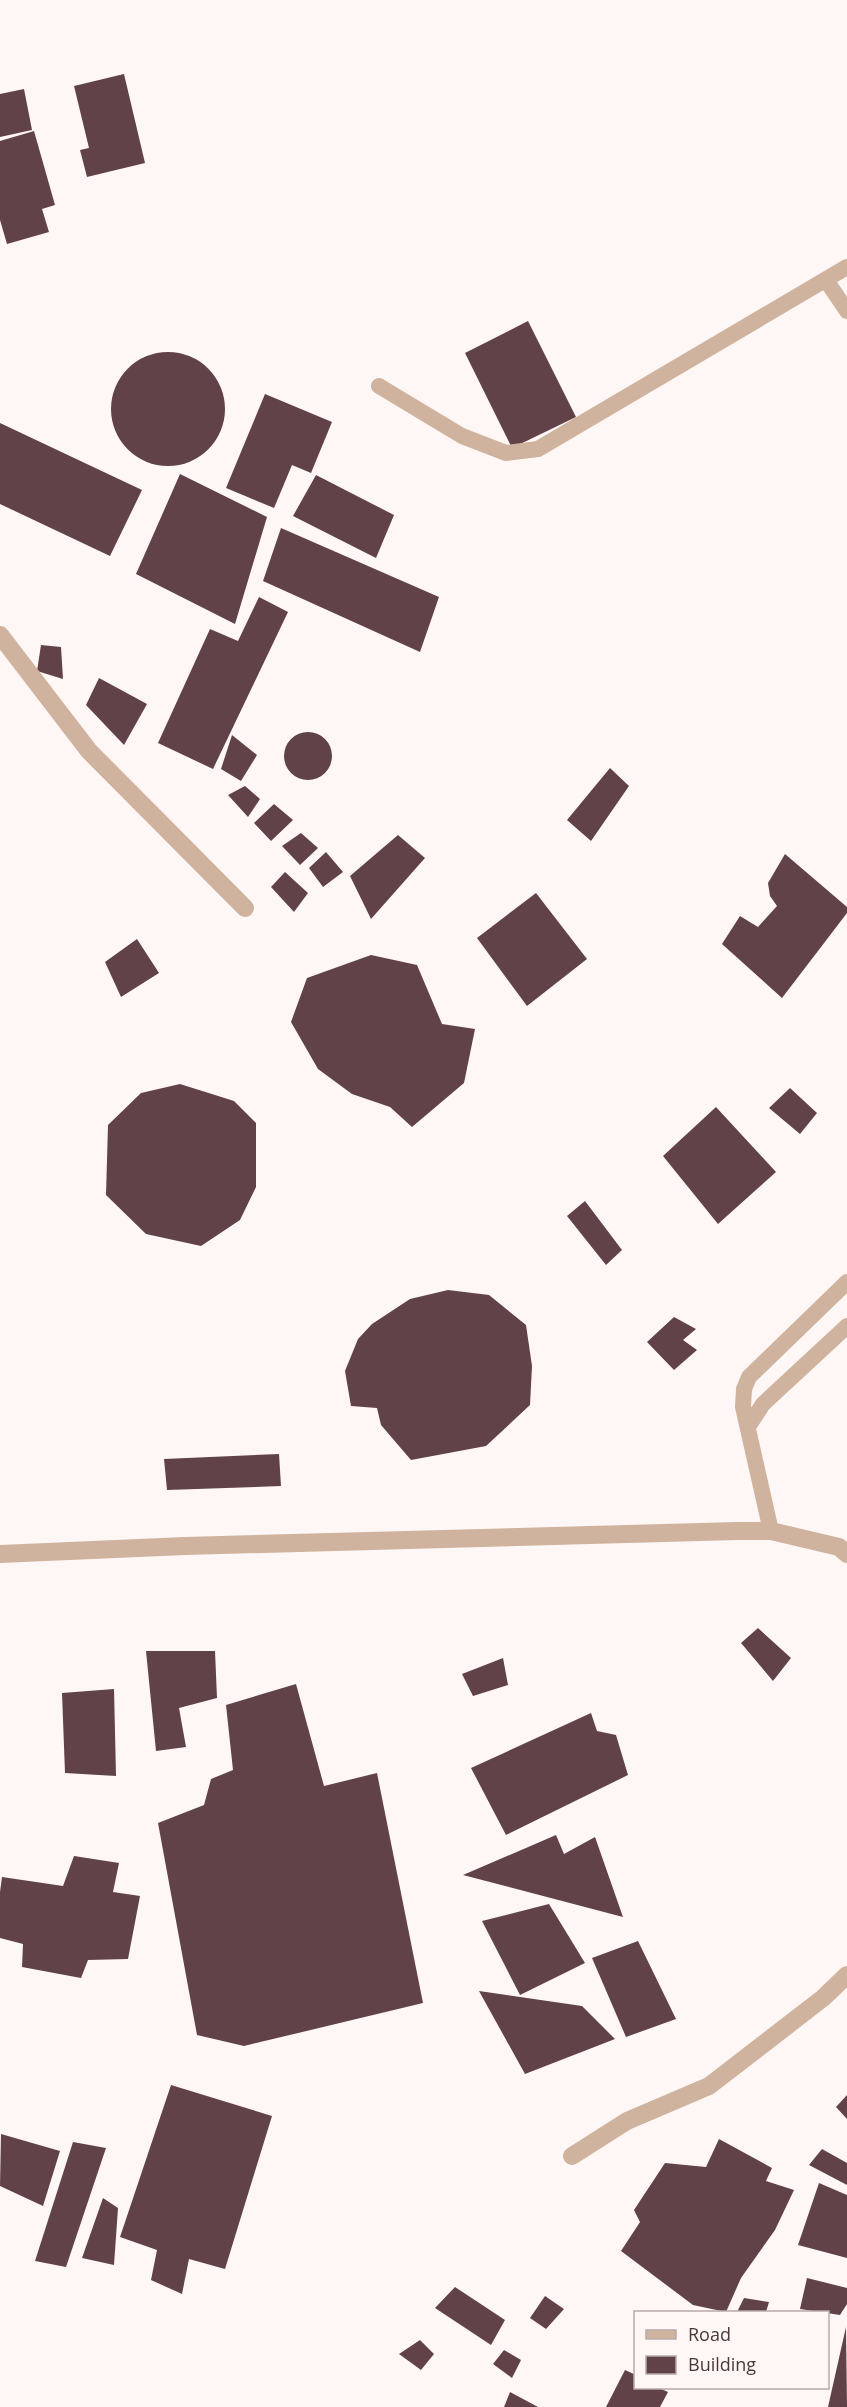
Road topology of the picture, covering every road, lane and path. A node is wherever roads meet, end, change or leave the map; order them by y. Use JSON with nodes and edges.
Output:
{"nodes":[{"id":1,"x":847,"y":267,"type":"edge"},
{"id":2,"x":826,"y":280,"type":"junction"},
{"id":3,"x":847,"y":311,"type":"edge"},
{"id":4,"x":379,"y":386,"type":"dead end"},
{"id":5,"x":0,"y":635,"type":"edge"},
{"id":6,"x":246,"y":908,"type":"dead end"},
{"id":7,"x":847,"y":1282,"type":"edge"},
{"id":8,"x":847,"y":1326,"type":"edge"},
{"id":9,"x":744,"y":1389,"type":"junction"},
{"id":10,"x":763,"y":1404,"type":"junction"},
{"id":11,"x":748,"y":1427,"type":"junction"},
{"id":12,"x":771,"y":1532,"type":"junction"},
{"id":13,"x":0,"y":1554,"type":"edge"},
{"id":14,"x":847,"y":1554,"type":"edge"},
{"id":15,"x":847,"y":1975,"type":"edge"},
{"id":16,"x":572,"y":2156,"type":"dead end"}],
"edges":[{"from":1,"to":2,"type":"lane"},
{"from":2,"to":3,"type":"lane"},
{"from":2,"to":4,"type":"lane"},
{"from":5,"to":6,"type":"street"},
{"from":7,"to":9,"type":"lane"},
{"from":8,"to":10,"type":"lane"},
{"from":9,"to":10,"type":"lane"},
{"from":9,"to":11,"type":"lane"},
{"from":10,"to":11,"type":"lane"},
{"from":11,"to":12,"type":"lane"},
{"from":12,"to":13,"type":"street"},
{"from":12,"to":14,"type":"street"},
{"from":15,"to":16,"type":"street"}]}
